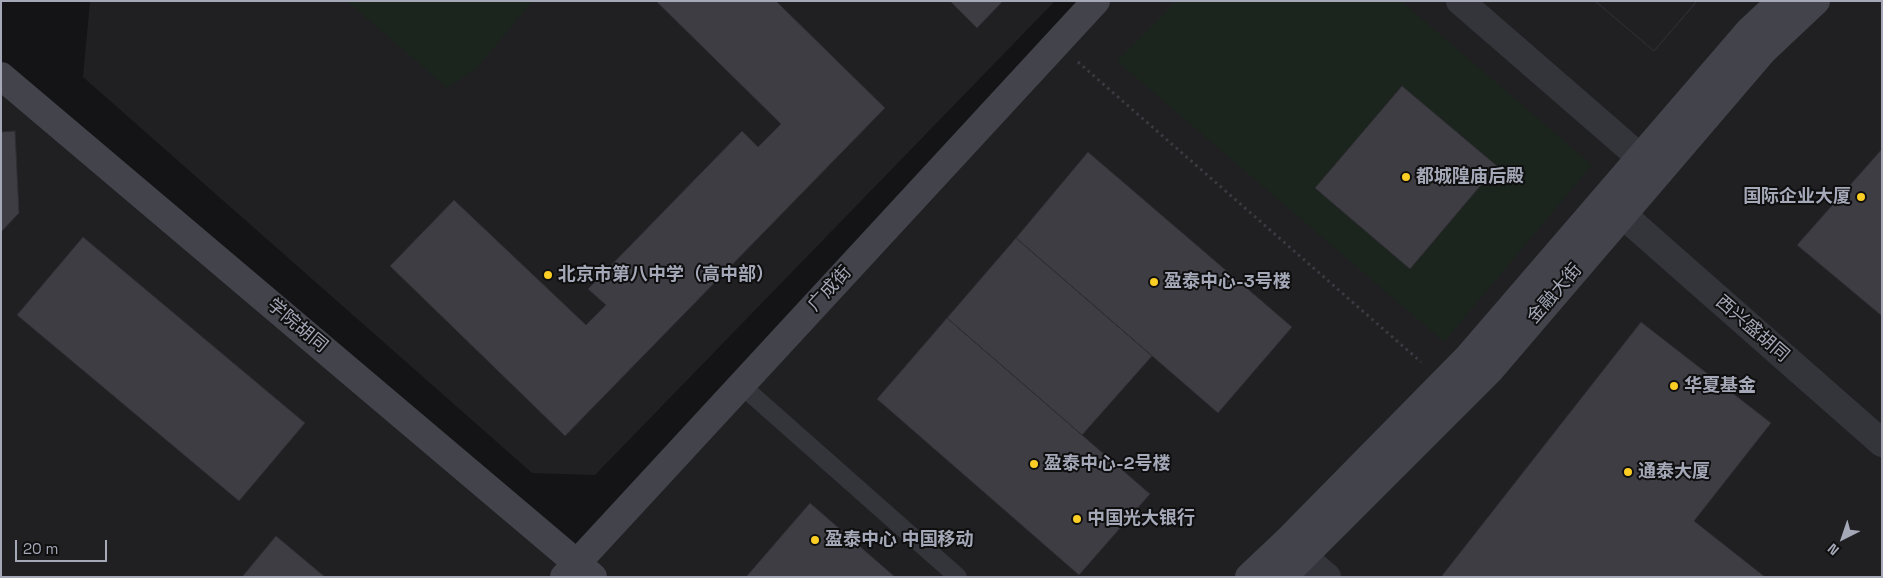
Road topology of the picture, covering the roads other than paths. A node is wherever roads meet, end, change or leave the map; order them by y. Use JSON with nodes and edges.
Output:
{"nodes":[{"id":1,"x":1096,"y":1,"type":"edge"},
{"id":2,"x":1460,"y":1,"type":"edge"},
{"id":3,"x":1781,"y":1,"type":"edge"},
{"id":4,"x":1816,"y":1,"type":"edge"},
{"id":5,"x":1,"y":76,"type":"edge"},
{"id":6,"x":1649,"y":165,"type":"junction"},
{"id":7,"x":1623,"y":215,"type":"junction"},
{"id":8,"x":741,"y":385,"type":"junction"},
{"id":9,"x":1882,"y":444,"type":"edge"},
{"id":10,"x":1295,"y":550,"type":"junction"},
{"id":11,"x":578,"y":572,"type":"edge"},
{"id":12,"x":958,"y":577,"type":"edge"},
{"id":13,"x":1249,"y":577,"type":"edge"},
{"id":14,"x":1283,"y":577,"type":"edge"},
{"id":15,"x":1327,"y":577,"type":"edge"}],
"edges":[{"from":1,"to":8,"type":"main road","name":"广成街"},
{"from":2,"to":6,"type":"street"},
{"from":3,"to":6,"type":"main road"},
{"from":4,"to":6,"type":"main road","name":"金融大街"},
{"from":5,"to":11,"type":"main road","name":"学院胡同"},
{"from":6,"to":7,"type":"main road","name":"金融大街"},
{"from":6,"to":10,"type":"main road"},
{"from":7,"to":9,"type":"street","name":"西兴盛胡同"},
{"from":7,"to":10,"type":"main road","name":"金融大街"},
{"from":8,"to":11,"type":"main road","name":"广成街"},
{"from":8,"to":12,"type":"lane"},
{"from":10,"to":13,"type":"main road"},
{"from":10,"to":14,"type":"main road","name":"金融大街"},
{"from":10,"to":15,"type":"street"}]}
